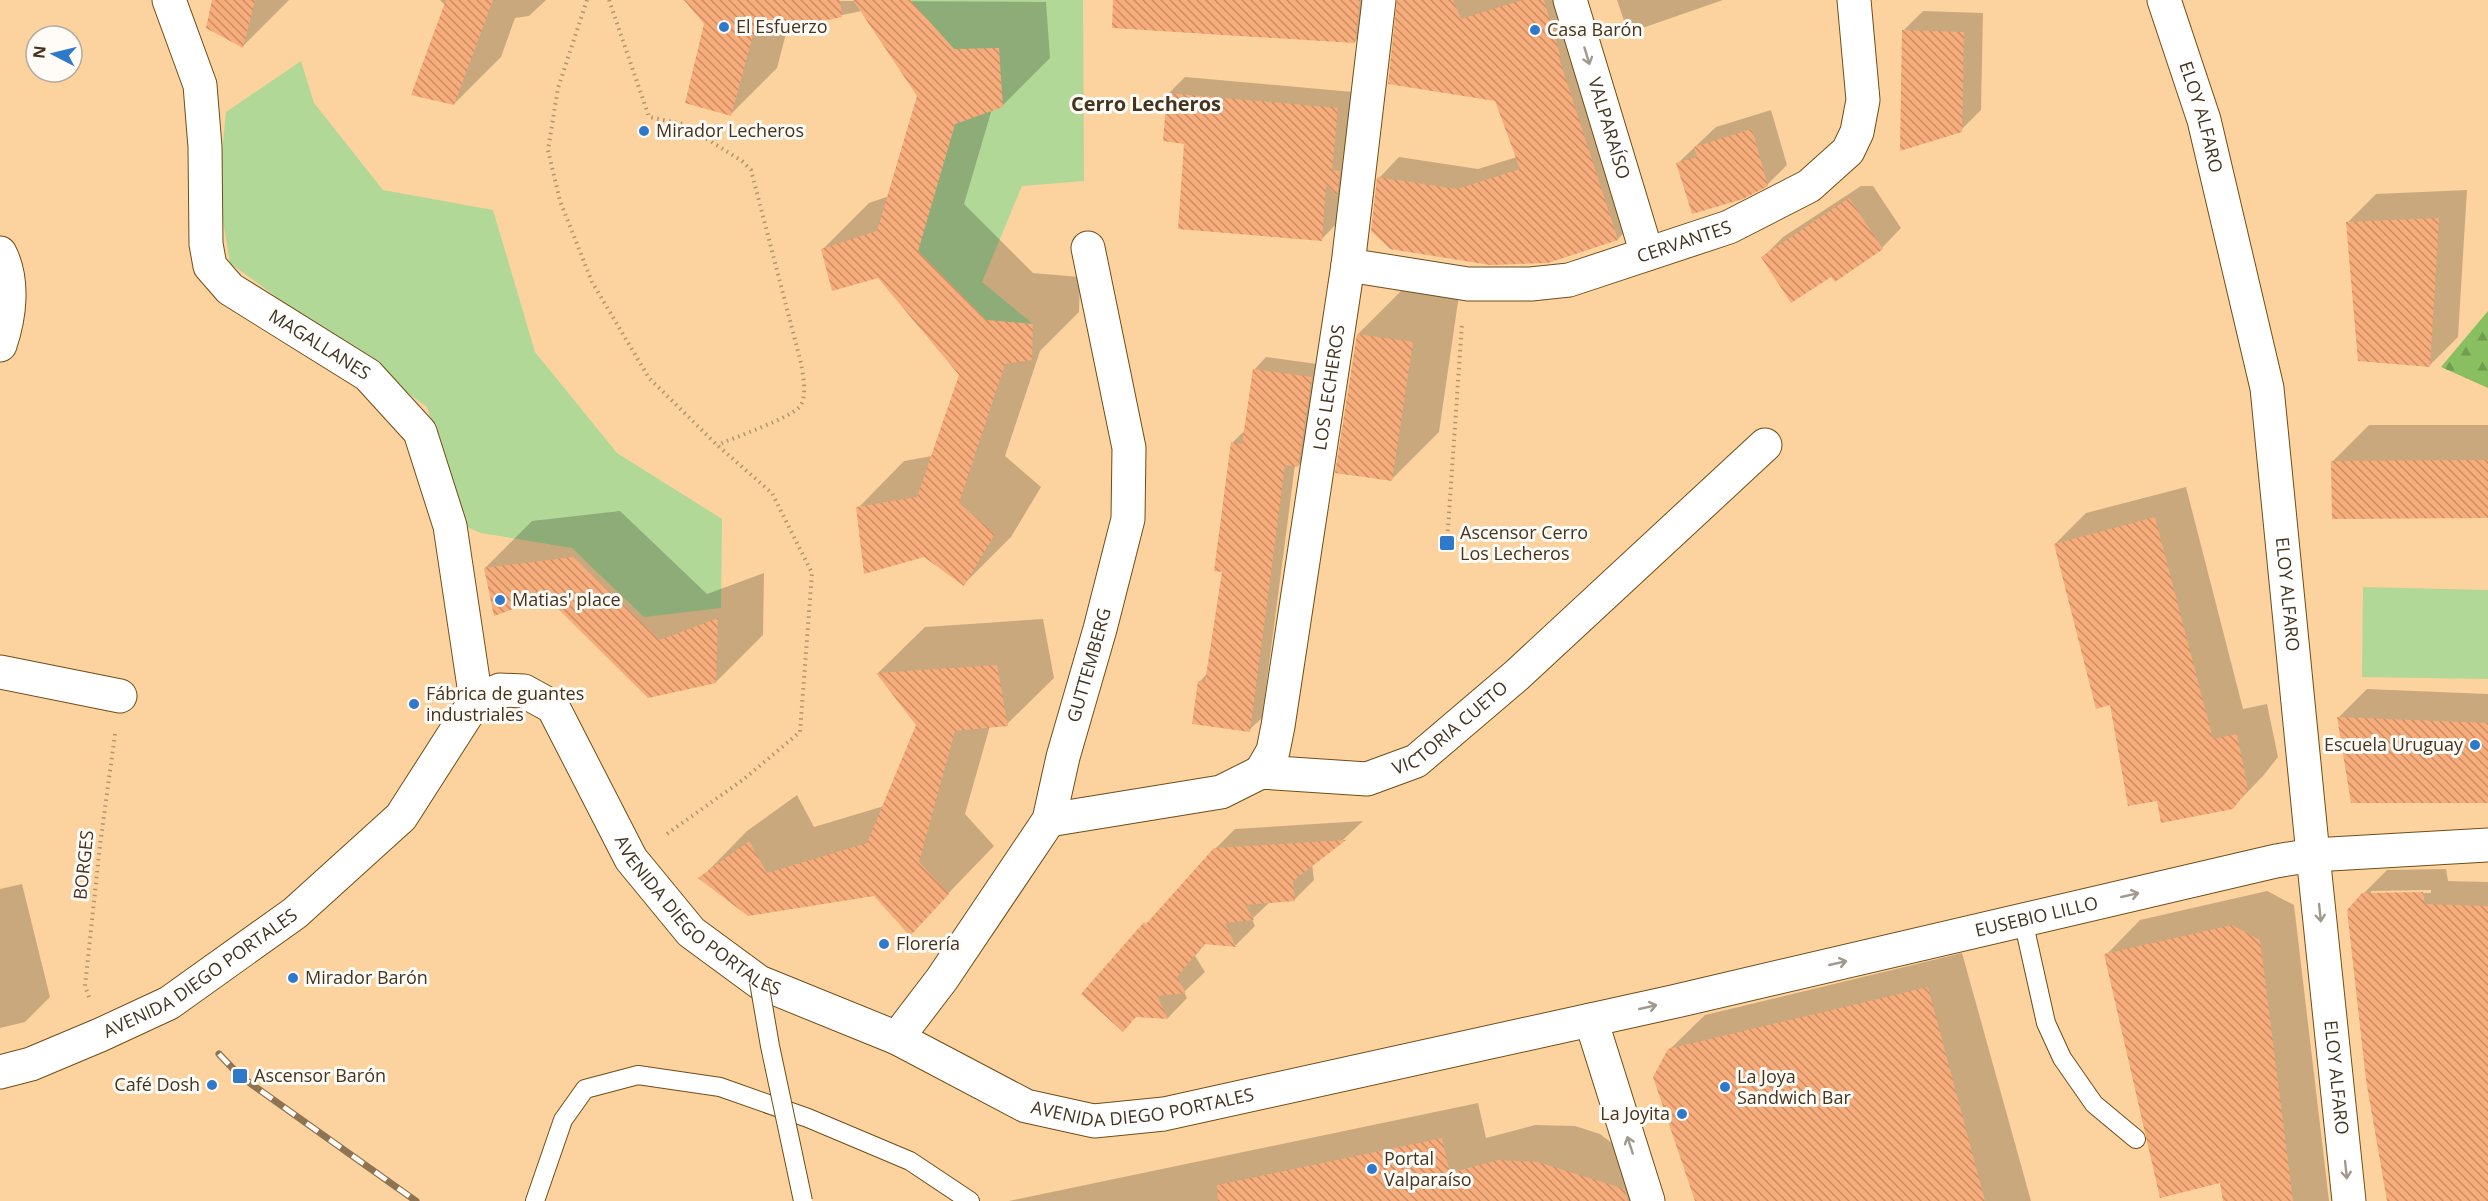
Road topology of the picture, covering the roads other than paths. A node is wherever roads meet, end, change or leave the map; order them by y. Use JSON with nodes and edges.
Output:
{"nodes":[{"id":1,"x":169,"y":0,"type":"edge"},
{"id":2,"x":1379,"y":0,"type":"edge"},
{"id":3,"x":1570,"y":0,"type":"edge"},
{"id":4,"x":1854,"y":0,"type":"edge"},
{"id":5,"x":2164,"y":0,"type":"edge"},
{"id":6,"x":1088,"y":248,"type":"dead end"},
{"id":7,"x":0,"y":253,"type":"edge"},
{"id":8,"x":1647,"y":254,"type":"junction"},
{"id":9,"x":1348,"y":265,"type":"junction"},
{"id":10,"x":0,"y":345,"type":"edge"},
{"id":11,"x":1765,"y":445,"type":"dead end"},
{"id":12,"x":0,"y":672,"type":"edge"},
{"id":13,"x":120,"y":696,"type":"road end"},
{"id":14,"x":476,"y":700,"type":"junction"},
{"id":15,"x":1261,"y":772,"type":"junction"},
{"id":16,"x":1049,"y":820,"type":"junction"},
{"id":17,"x":2488,"y":845,"type":"edge"},
{"id":18,"x":2313,"y":855,"type":"junction"},
{"id":19,"x":2023,"y":920,"type":"junction"},
{"id":20,"x":759,"y":982,"type":"junction"},
{"id":21,"x":1591,"y":1020,"type":"junction"},
{"id":22,"x":897,"y":1038,"type":"junction"},
{"id":23,"x":0,"y":1072,"type":"edge"},
{"id":24,"x":2136,"y":1139,"type":"dead end"},
{"id":25,"x":535,"y":1201,"type":"edge"},
{"id":26,"x":803,"y":1201,"type":"edge"},
{"id":27,"x":970,"y":1201,"type":"edge"},
{"id":28,"x":1648,"y":1201,"type":"edge"},
{"id":29,"x":2349,"y":1201,"type":"edge"}],
"edges":[{"from":1,"to":14,"type":"street","name":"MAGALLANES"},
{"from":2,"to":9,"type":"street","name":"LOS LECHEROS"},
{"from":3,"to":8,"type":"street","name":"VALPARAÍSO","one_way":true},
{"from":4,"to":8,"type":"street","name":"CERVANTES"},
{"from":5,"to":18,"type":"street","name":"ELOY ALFARO"},
{"from":6,"to":16,"type":"street","name":"GUTTEMBERG"},
{"from":7,"to":10,"type":"street"},
{"from":8,"to":9,"type":"street","name":"CERVANTES"},
{"from":9,"to":15,"type":"street","name":"LOS LECHEROS"},
{"from":11,"to":15,"type":"street","name":"VICTORIA CUETO"},
{"from":12,"to":13,"type":"street"},
{"from":14,"to":20,"type":"street","name":"AVENIDA DIEGO PORTALES"},
{"from":14,"to":23,"type":"street","name":"AVENIDA DIEGO PORTALES"},
{"from":15,"to":16,"type":"street"},
{"from":16,"to":22,"type":"street","name":"GUTTEMBERG"},
{"from":17,"to":18,"type":"street","name":"EUSEBIO LILLO"},
{"from":19,"to":18,"type":"street","name":"EUSEBIO LILLO","one_way":true},
{"from":18,"to":29,"type":"street","name":"ELOY ALFARO","one_way":true},
{"from":21,"to":19,"type":"street","name":"EUSEBIO LILLO","one_way":true},
{"from":19,"to":24,"type":"lane"},
{"from":20,"to":22,"type":"street","name":"AVENIDA DIEGO PORTALES"},
{"from":20,"to":26,"type":"lane","bridge":true},
{"from":21,"to":22,"type":"street","name":"AVENIDA DIEGO PORTALES"},
{"from":28,"to":21,"type":"street","one_way":true},
{"from":25,"to":27,"type":"lane"}]}
